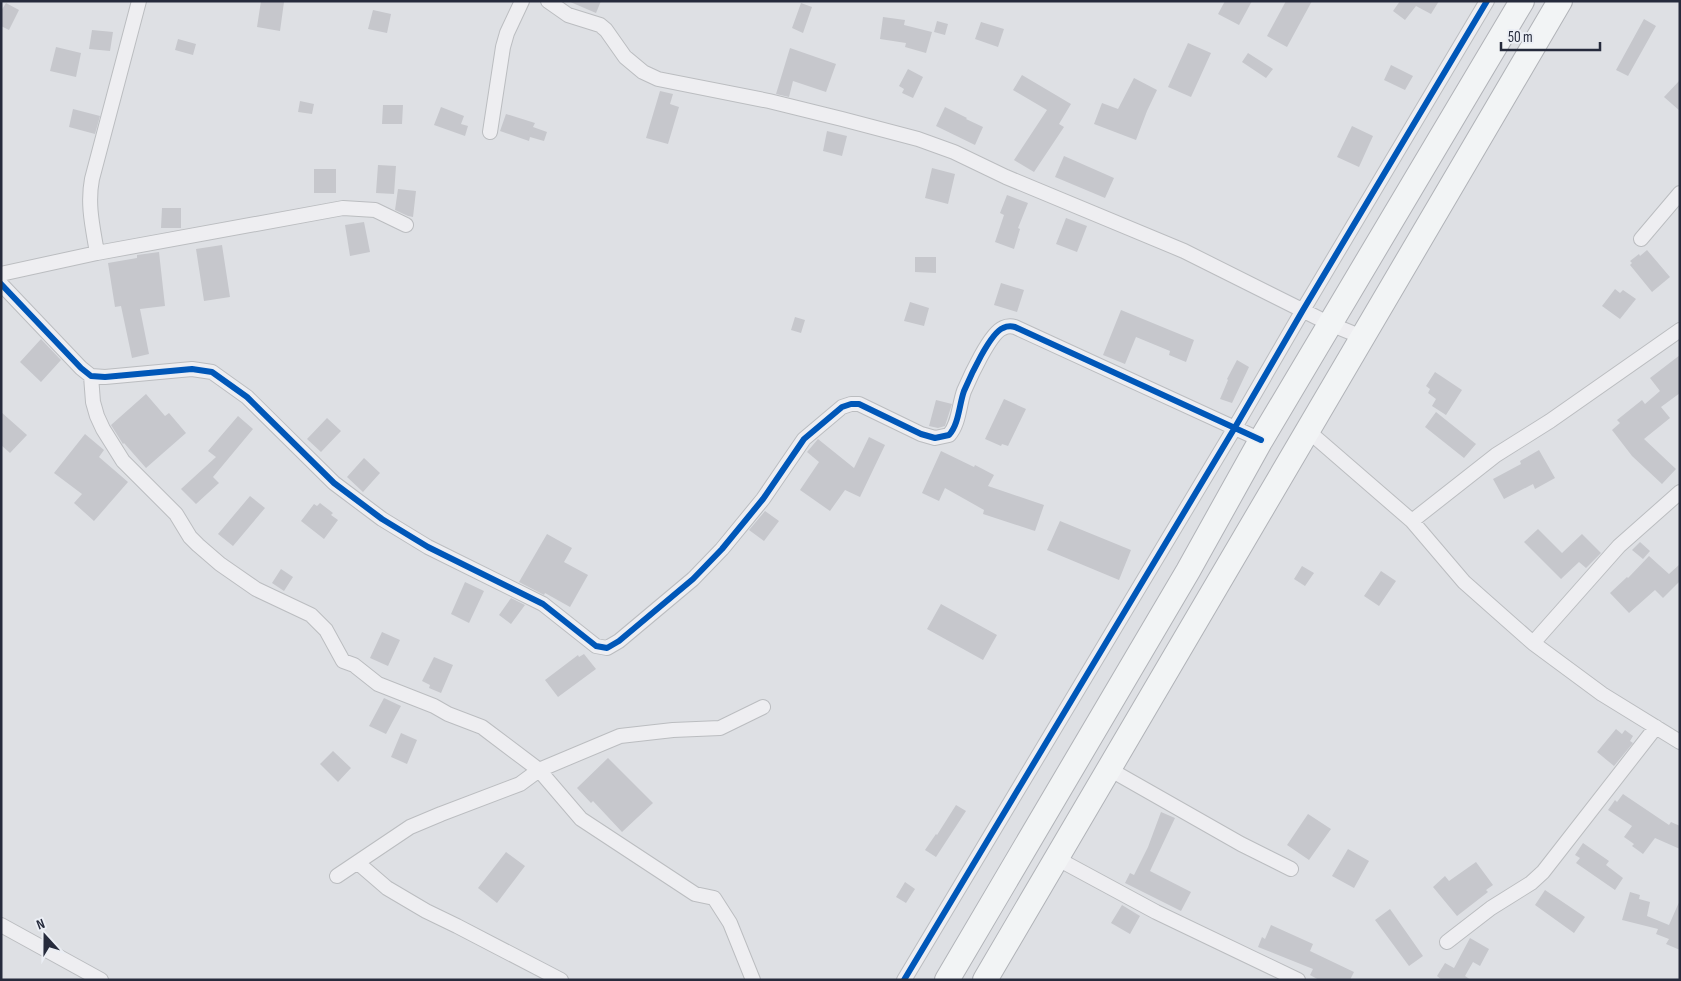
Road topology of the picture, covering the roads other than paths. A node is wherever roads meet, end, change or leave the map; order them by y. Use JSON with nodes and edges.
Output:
{"nodes":[{"id":1,"x":139,"y":1,"type":"edge"},
{"id":2,"x":522,"y":1,"type":"edge"},
{"id":3,"x":548,"y":1,"type":"edge"},
{"id":4,"x":1487,"y":1,"type":"edge"},
{"id":5,"x":1522,"y":1,"type":"edge"},
{"id":6,"x":1560,"y":1,"type":"edge"},
{"id":7,"x":490,"y":132,"type":"dead end"},
{"id":8,"x":1680,"y":193,"type":"edge"},
{"id":9,"x":406,"y":225,"type":"dead end"},
{"id":10,"x":1641,"y":239,"type":"dead end"},
{"id":11,"x":97,"y":253,"type":"junction"},
{"id":12,"x":1,"y":274,"type":"edge"},
{"id":13,"x":1,"y":284,"type":"edge"},
{"id":14,"x":1303,"y":310,"type":"junction"},
{"id":15,"x":1330,"y":324,"type":"junction"},
{"id":16,"x":1680,"y":330,"type":"edge"},
{"id":17,"x":1362,"y":337,"type":"junction"},
{"id":18,"x":91,"y":376,"type":"junction"},
{"id":19,"x":1234,"y":429,"type":"junction"},
{"id":20,"x":1307,"y":430,"type":"junction"},
{"id":21,"x":1261,"y":440,"type":"junction"},
{"id":22,"x":1680,"y":492,"type":"edge"},
{"id":23,"x":1412,"y":521,"type":"junction"},
{"id":24,"x":1533,"y":643,"type":"junction"},
{"id":25,"x":763,"y":707,"type":"dead end"},
{"id":26,"x":1656,"y":727,"type":"junction"},
{"id":27,"x":1680,"y":742,"type":"edge"},
{"id":28,"x":1109,"y":769,"type":"junction"},
{"id":29,"x":539,"y":770,"type":"junction"},
{"id":30,"x":1056,"y":858,"type":"junction"},
{"id":31,"x":358,"y":863,"type":"junction"},
{"id":32,"x":1291,"y":869,"type":"dead end"},
{"id":33,"x":338,"y":876,"type":"dead end"},
{"id":34,"x":1,"y":925,"type":"edge"},
{"id":35,"x":1447,"y":942,"type":"dead end"},
{"id":36,"x":101,"y":980,"type":"edge"},
{"id":37,"x":561,"y":980,"type":"edge"},
{"id":38,"x":753,"y":980,"type":"edge"},
{"id":39,"x":904,"y":980,"type":"edge"},
{"id":40,"x":947,"y":980,"type":"edge"},
{"id":41,"x":984,"y":980,"type":"edge"},
{"id":42,"x":1298,"y":980,"type":"edge"}],
"edges":[{"from":1,"to":11,"type":"street"},
{"from":2,"to":7,"type":"street"},
{"from":3,"to":14,"type":"street"},
{"from":4,"to":14,"type":"street"},
{"from":5,"to":15,"type":"highway"},
{"from":6,"to":17,"type":"highway"},
{"from":8,"to":10,"type":"street"},
{"from":9,"to":11,"type":"street"},
{"from":11,"to":12,"type":"street"},
{"from":13,"to":18,"type":"street"},
{"from":14,"to":15,"type":"street"},
{"from":14,"to":19,"type":"street"},
{"from":15,"to":17,"type":"street"},
{"from":15,"to":21,"type":"highway"},
{"from":16,"to":23,"type":"street"},
{"from":17,"to":20,"type":"highway"},
{"from":18,"to":19,"type":"street"},
{"from":18,"to":29,"type":"street"},
{"from":19,"to":21,"type":"street"},
{"from":19,"to":39,"type":"street"},
{"from":20,"to":23,"type":"street"},
{"from":20,"to":28,"type":"highway"},
{"from":21,"to":40,"type":"highway"},
{"from":22,"to":24,"type":"street"},
{"from":23,"to":24,"type":"street"},
{"from":24,"to":26,"type":"street"},
{"from":25,"to":29,"type":"street"},
{"from":26,"to":27,"type":"street"},
{"from":26,"to":35,"type":"street"},
{"from":28,"to":30,"type":"highway"},
{"from":28,"to":32,"type":"street"},
{"from":29,"to":31,"type":"street"},
{"from":29,"to":38,"type":"street"},
{"from":30,"to":41,"type":"highway"},
{"from":30,"to":42,"type":"street"},
{"from":31,"to":33,"type":"street"},
{"from":31,"to":37,"type":"street"},
{"from":34,"to":36,"type":"street"}]}
